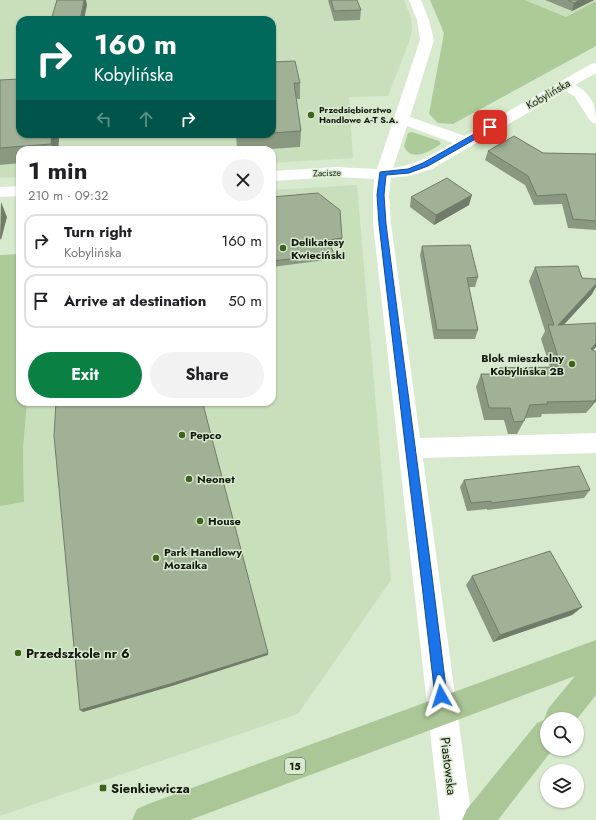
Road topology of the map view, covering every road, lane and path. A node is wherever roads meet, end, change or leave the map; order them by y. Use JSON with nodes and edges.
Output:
{"nodes":[{"id":1,"x":415,"y":0,"type":"edge"},
{"id":2,"x":596,"y":66,"type":"edge"},
{"id":3,"x":565,"y":85,"type":"junction"},
{"id":4,"x":596,"y":118,"type":"edge"},
{"id":5,"x":401,"y":119,"type":"junction"},
{"id":6,"x":466,"y":142,"type":"junction"},
{"id":7,"x":383,"y":174,"type":"junction"},
{"id":8,"x":276,"y":176,"type":"edge"},
{"id":9,"x":16,"y":191,"type":"edge"},
{"id":10,"x":0,"y":192,"type":"edge"},
{"id":11,"x":596,"y":443,"type":"edge"},
{"id":12,"x":409,"y":448,"type":"junction"},
{"id":13,"x":596,"y":654,"type":"edge"},
{"id":14,"x":596,"y":673,"type":"edge"},
{"id":15,"x":442,"y":712,"type":"junction"},
{"id":16,"x":564,"y":712,"type":"edge"},
{"id":17,"x":540,"y":742,"type":"edge"},
{"id":18,"x":148,"y":820,"type":"edge"},
{"id":19,"x":456,"y":820,"type":"edge"},
{"id":20,"x":478,"y":820,"type":"edge"}],
"edges":[{"from":1,"to":5,"type":"street"},
{"from":2,"to":3,"type":"street","name":"Kobylińska"},
{"from":3,"to":4,"type":"street"},
{"from":3,"to":6,"type":"street","name":"Kobylińska"},
{"from":5,"to":6,"type":"street"},
{"from":5,"to":7,"type":"street"},
{"from":6,"to":7,"type":"street","name":"Kobylińska"},
{"from":7,"to":8,"type":"street","name":"Zacisze"},
{"from":7,"to":12,"type":"street"},
{"from":9,"to":10,"type":"street"},
{"from":11,"to":12,"type":"street"},
{"from":12,"to":15,"type":"street"},
{"from":13,"to":15,"type":"main road","number":"15"},
{"from":14,"to":16,"type":"main road"},
{"from":15,"to":18,"type":"main road","number":"15"},
{"from":15,"to":19,"type":"street","name":"Piastowska"},
{"from":17,"to":20,"type":"main road"}]}
